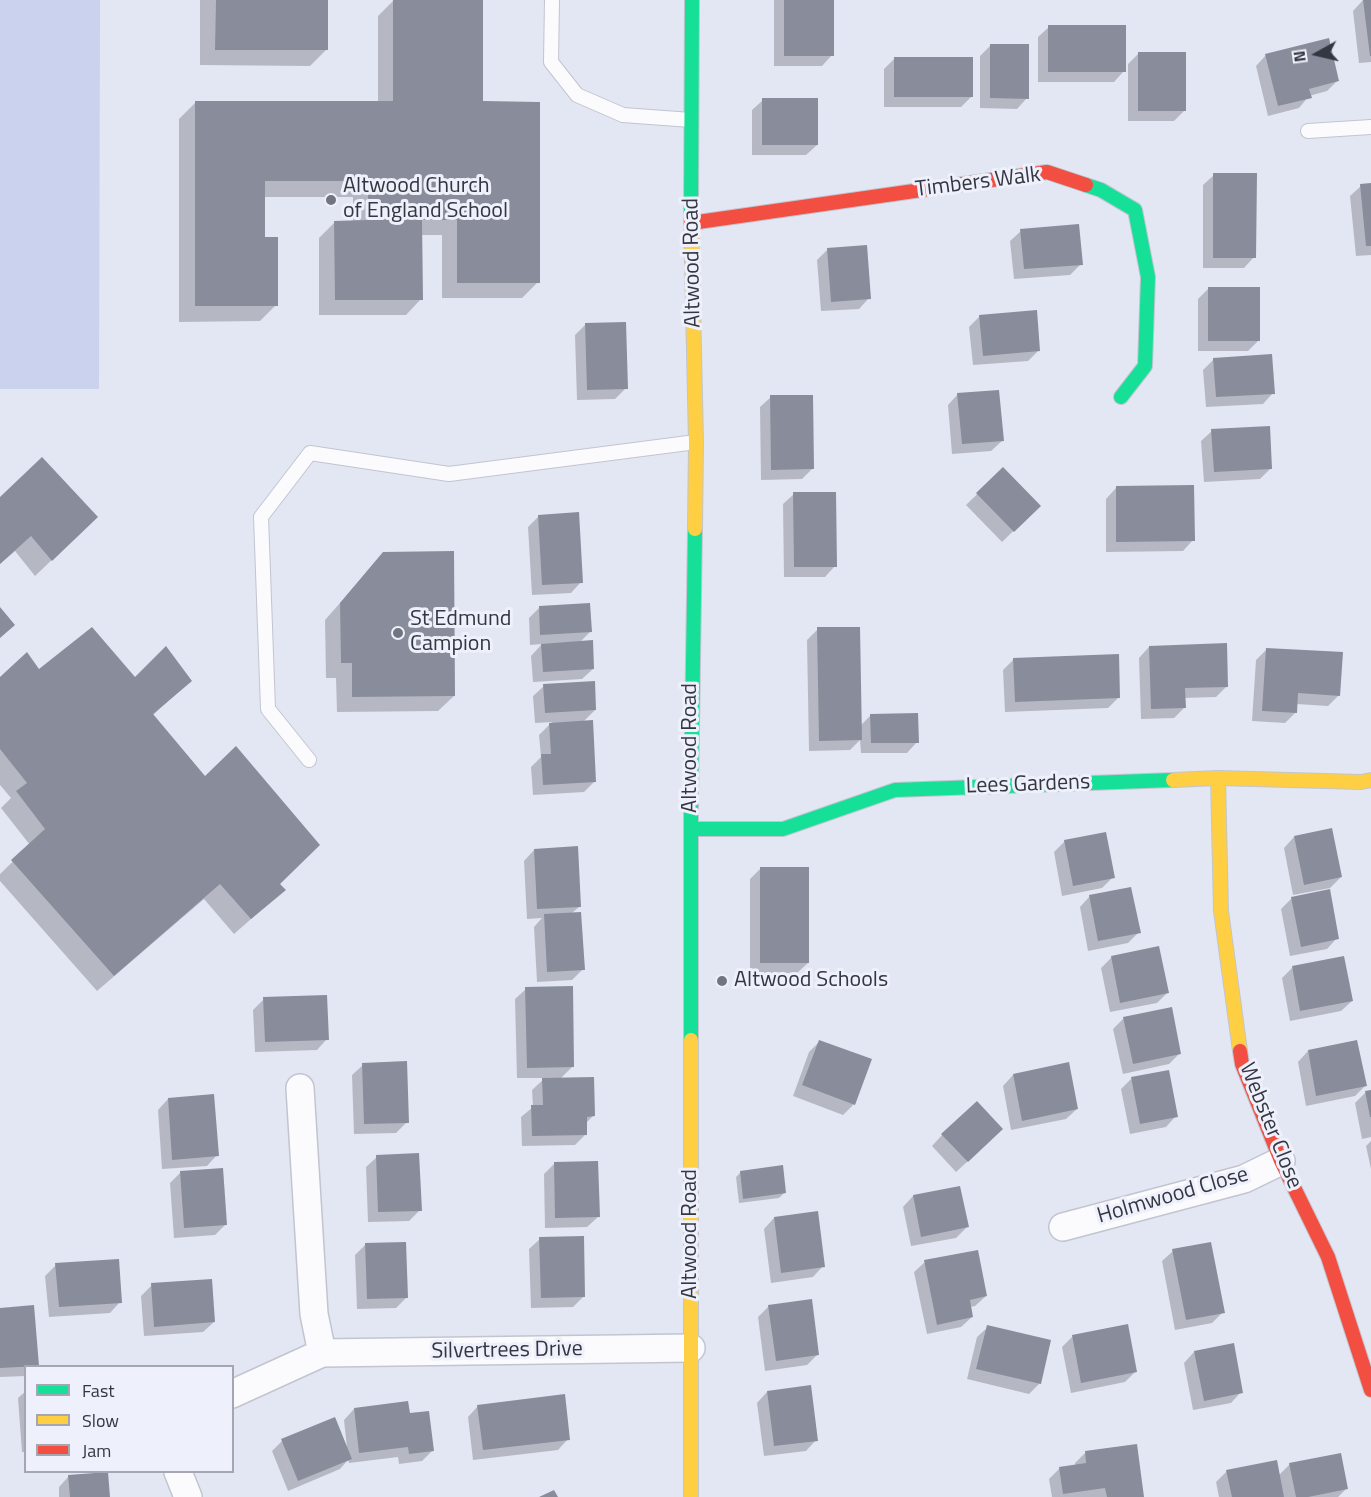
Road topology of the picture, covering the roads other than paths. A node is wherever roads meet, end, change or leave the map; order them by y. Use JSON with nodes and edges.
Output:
{"nodes":[{"id":1,"x":552,"y":0,"type":"edge"},
{"id":2,"x":692,"y":0,"type":"edge"},
{"id":3,"x":691,"y":120,"type":"junction"},
{"id":4,"x":1371,"y":127,"type":"edge"},
{"id":5,"x":1308,"y":131,"type":"dead end"},
{"id":6,"x":692,"y":223,"type":"junction"},
{"id":7,"x":1121,"y":397,"type":"dead end"},
{"id":8,"x":696,"y":442,"type":"junction"},
{"id":9,"x":309,"y":760,"type":"dead end"},
{"id":10,"x":1218,"y":778,"type":"junction"},
{"id":11,"x":1371,"y":780,"type":"edge"},
{"id":12,"x":691,"y":829,"type":"junction"},
{"id":13,"x":300,"y":1088,"type":"dead end"},
{"id":14,"x":1281,"y":1161,"type":"junction"},
{"id":15,"x":1063,"y":1227,"type":"dead end"},
{"id":16,"x":691,"y":1348,"type":"junction"},
{"id":17,"x":322,"y":1353,"type":"junction"},
{"id":18,"x":1371,"y":1390,"type":"edge"},
{"id":19,"x":234,"y":1393,"type":"edge"},
{"id":20,"x":178,"y":1473,"type":"edge"},
{"id":21,"x":188,"y":1497,"type":"edge"},
{"id":22,"x":691,"y":1497,"type":"edge"}],
"edges":[{"from":1,"to":3,"type":"lane"},
{"from":2,"to":3,"type":"street","name":"Altwood Road"},
{"from":3,"to":6,"type":"street","name":"Altwood Road"},
{"from":4,"to":5,"type":"lane"},
{"from":6,"to":7,"type":"street","name":"Timbers Walk"},
{"from":6,"to":8,"type":"street","name":"Altwood Road"},
{"from":8,"to":9,"type":"lane"},
{"from":8,"to":12,"type":"street","name":"Altwood Road"},
{"from":10,"to":11,"type":"street","name":"Lees Gardens"},
{"from":10,"to":12,"type":"street","name":"Lees Gardens"},
{"from":10,"to":14,"type":"street","name":"Webster Close"},
{"from":12,"to":16,"type":"street","name":"Altwood Road"},
{"from":13,"to":17,"type":"street"},
{"from":14,"to":15,"type":"street","name":"Holmwood Close"},
{"from":14,"to":18,"type":"street","name":"Webster Close"},
{"from":16,"to":17,"type":"street","name":"Silvertrees Drive"},
{"from":16,"to":22,"type":"street","name":"Altwood Road"},
{"from":17,"to":19,"type":"street","name":"Silvertrees Drive"},
{"from":20,"to":21,"type":"street"}]}
